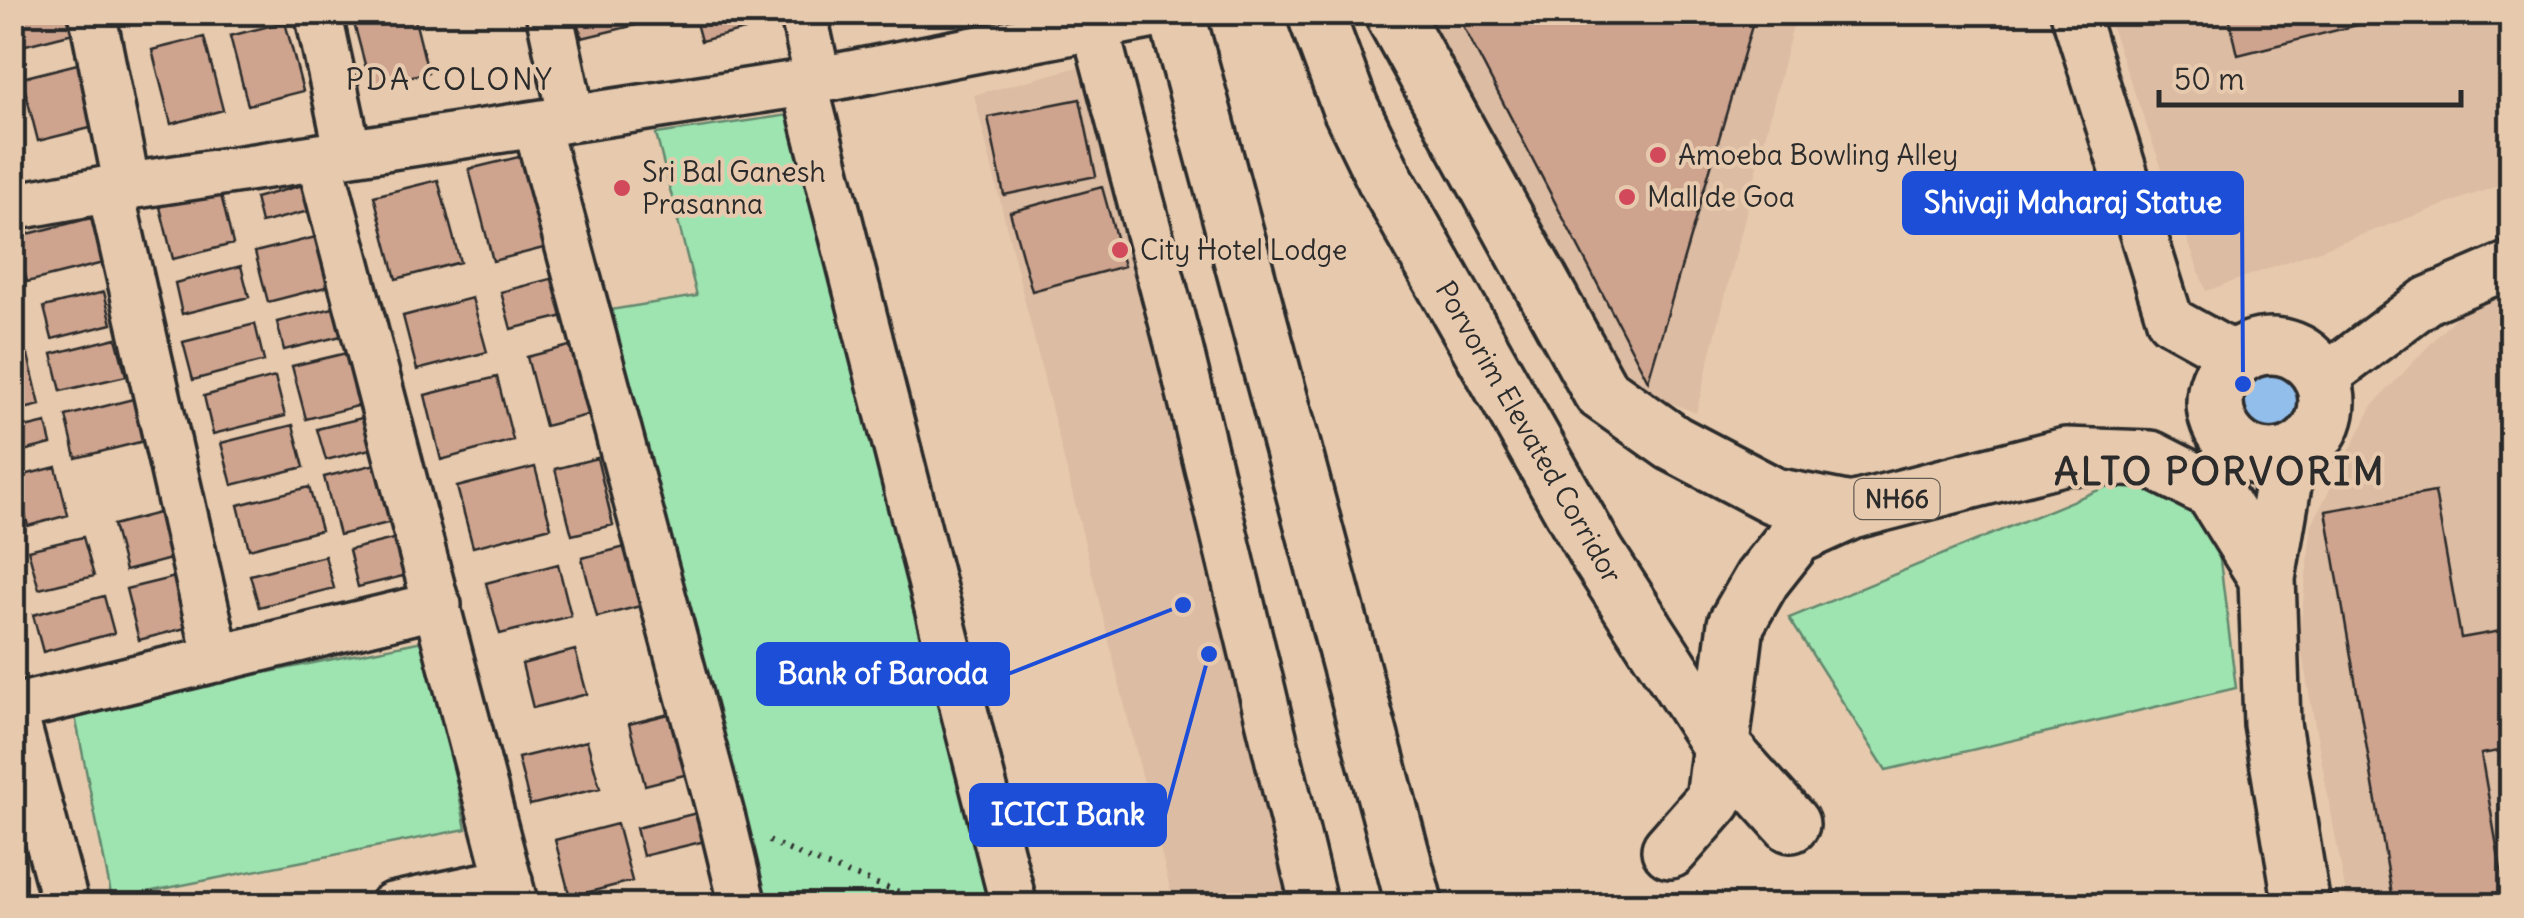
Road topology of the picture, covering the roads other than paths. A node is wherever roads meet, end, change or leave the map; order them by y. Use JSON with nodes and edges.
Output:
{"nodes":[{"id":1,"x":92,"y":12,"type":"edge"},
{"id":2,"x":318,"y":12,"type":"edge"},
{"id":3,"x":549,"y":12,"type":"edge"},
{"id":4,"x":804,"y":12,"type":"edge"},
{"id":5,"x":1173,"y":12,"type":"edge"},
{"id":6,"x":1315,"y":12,"type":"edge"},
{"id":7,"x":1392,"y":12,"type":"edge"},
{"id":8,"x":2074,"y":12,"type":"edge"},
{"id":9,"x":1093,"y":20,"type":"edge"},
{"id":10,"x":811,"y":82,"type":"junction"},
{"id":11,"x":554,"y":121,"type":"junction"},
{"id":12,"x":334,"y":154,"type":"junction"},
{"id":13,"x":118,"y":187,"type":"junction"},
{"id":14,"x":12,"y":208,"type":"edge"},
{"id":15,"x":2512,"y":264,"type":"edge"},
{"id":16,"x":2238,"y":358,"type":"junction"},
{"id":17,"x":2322,"y":379,"type":"junction"},
{"id":18,"x":2216,"y":414,"type":"junction"},
{"id":19,"x":2066,"y":456,"type":"junction"},
{"id":20,"x":2288,"y":456,"type":"junction"},
{"id":21,"x":1851,"y":511,"type":"junction"},
{"id":22,"x":2267,"y":578,"type":"junction"},
{"id":23,"x":438,"y":605,"type":"junction"},
{"id":24,"x":217,"y":659,"type":"junction"},
{"id":25,"x":13,"y":707,"type":"edge"},
{"id":26,"x":1720,"y":745,"type":"junction"},
{"id":27,"x":1791,"y":824,"type":"dead end"},
{"id":28,"x":1670,"y":850,"type":"dead end"},
{"id":29,"x":512,"y":893,"type":"edge"},
{"id":30,"x":66,"y":906,"type":"edge"},
{"id":31,"x":392,"y":906,"type":"edge"},
{"id":32,"x":743,"y":906,"type":"edge"},
{"id":33,"x":1014,"y":906,"type":"edge"},
{"id":34,"x":1314,"y":906,"type":"edge"},
{"id":35,"x":1415,"y":906,"type":"edge"},
{"id":36,"x":2302,"y":906,"type":"edge"}],
"edges":[{"from":1,"to":13,"type":"street"},
{"from":2,"to":12,"type":"street"},
{"from":3,"to":11,"type":"street"},
{"from":4,"to":10,"type":"street"},
{"from":5,"to":9,"type":"street"},
{"from":5,"to":35,"type":"main road"},
{"from":6,"to":26,"type":"main road","name":"Porvorim Elevated Corridor"},
{"from":7,"to":21,"type":"main road","number":"NH66"},
{"from":8,"to":16,"type":"street"},
{"from":9,"to":10,"type":"street"},
{"from":9,"to":34,"type":"street"},
{"from":10,"to":11,"type":"street"},
{"from":10,"to":33,"type":"street"},
{"from":11,"to":12,"type":"street"},
{"from":11,"to":32,"type":"street"},
{"from":12,"to":13,"type":"street"},
{"from":12,"to":23,"type":"street"},
{"from":13,"to":14,"type":"street"},
{"from":13,"to":24,"type":"street"},
{"from":15,"to":17,"type":"street"},
{"from":16,"to":17,"type":"main road"},
{"from":16,"to":18,"type":"main road"},
{"from":17,"to":20,"type":"main road"},
{"from":18,"to":19,"type":"main road"},
{"from":18,"to":20,"type":"main road"},
{"from":19,"to":21,"type":"main road","number":"NH66"},
{"from":19,"to":22,"type":"main road","number":"NH66"},
{"from":20,"to":22,"type":"main road"},
{"from":21,"to":26,"type":"main road"},
{"from":22,"to":36,"type":"main road","number":"NH66"},
{"from":23,"to":24,"type":"street"},
{"from":23,"to":29,"type":"street"},
{"from":24,"to":25,"type":"street"},
{"from":25,"to":30,"type":"street"},
{"from":26,"to":27,"type":"main road","name":"Porvorim Elevated Corridor"},
{"from":26,"to":28,"type":"main road"},
{"from":29,"to":31,"type":"street"}]}
